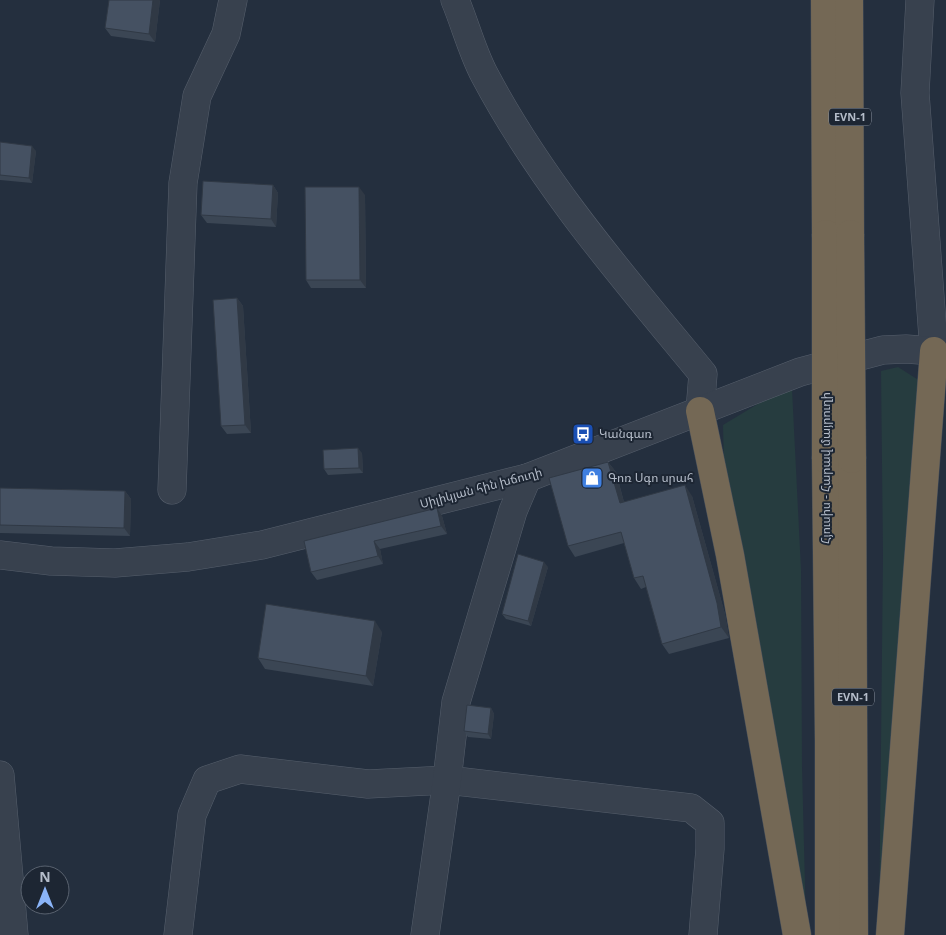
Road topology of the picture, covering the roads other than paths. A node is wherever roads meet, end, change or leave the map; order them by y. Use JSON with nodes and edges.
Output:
{"nodes":[{"id":1,"x":233,"y":0,"type":"edge"},
{"id":2,"x":455,"y":0,"type":"edge"},
{"id":3,"x":825,"y":0,"type":"edge"},
{"id":4,"x":850,"y":0,"type":"edge"},
{"id":5,"x":920,"y":0,"type":"edge"},
{"id":6,"x":838,"y":193,"type":"junction"},
{"id":7,"x":942,"y":348,"type":"edge"},
{"id":8,"x":700,"y":411,"type":"junction"},
{"id":9,"x":839,"y":459,"type":"junction"},
{"id":10,"x":527,"y":478,"type":"junction"},
{"id":11,"x":172,"y":490,"type":"dead end"},
{"id":12,"x":0,"y":555,"type":"edge"},
{"id":13,"x":0,"y":775,"type":"edge"},
{"id":14,"x":446,"y":780,"type":"junction"},
{"id":15,"x":14,"y":935,"type":"edge"},
{"id":16,"x":178,"y":935,"type":"edge"},
{"id":17,"x":425,"y":935,"type":"edge"},
{"id":18,"x":703,"y":935,"type":"edge"},
{"id":19,"x":797,"y":935,"type":"edge"},
{"id":20,"x":829,"y":935,"type":"edge"},
{"id":21,"x":854,"y":935,"type":"edge"},
{"id":22,"x":890,"y":935,"type":"edge"}],
"edges":[{"from":1,"to":11,"type":"street"},
{"from":2,"to":8,"type":"street"},
{"from":3,"to":6,"type":"highway","name":"Հյուսիս - Հարավ մայրուղի","number":"EVN-1"},
{"from":4,"to":6,"type":"highway","name":"Հյուսիս - Հարավ մայրուղի","number":"EVN-1"},
{"from":5,"to":7,"type":"street"},
{"from":6,"to":9,"type":"highway","name":"Հյուսիս - Հարավ մայրուղի","number":"EVN-1","bridge":true},
{"from":7,"to":8,"type":"street","name":"Սիլիկյան հին խճուղի"},
{"from":7,"to":22,"type":"highway"},
{"from":8,"to":10,"type":"street","name":"Սիլիկյան հին խճուղի"},
{"from":8,"to":19,"type":"highway"},
{"from":9,"to":20,"type":"highway","name":"Հյուսիս - Հարավ մայրուղի","number":"EVN-1"},
{"from":9,"to":21,"type":"highway","name":"Հյուսիս - Հարավ մայրուղի","number":"EVN-1"},
{"from":10,"to":12,"type":"street","name":"Սիլիկյան հին խճուղի"},
{"from":10,"to":14,"type":"street"},
{"from":13,"to":15,"type":"street"},
{"from":14,"to":16,"type":"street"},
{"from":14,"to":17,"type":"street"},
{"from":14,"to":18,"type":"street"}]}
